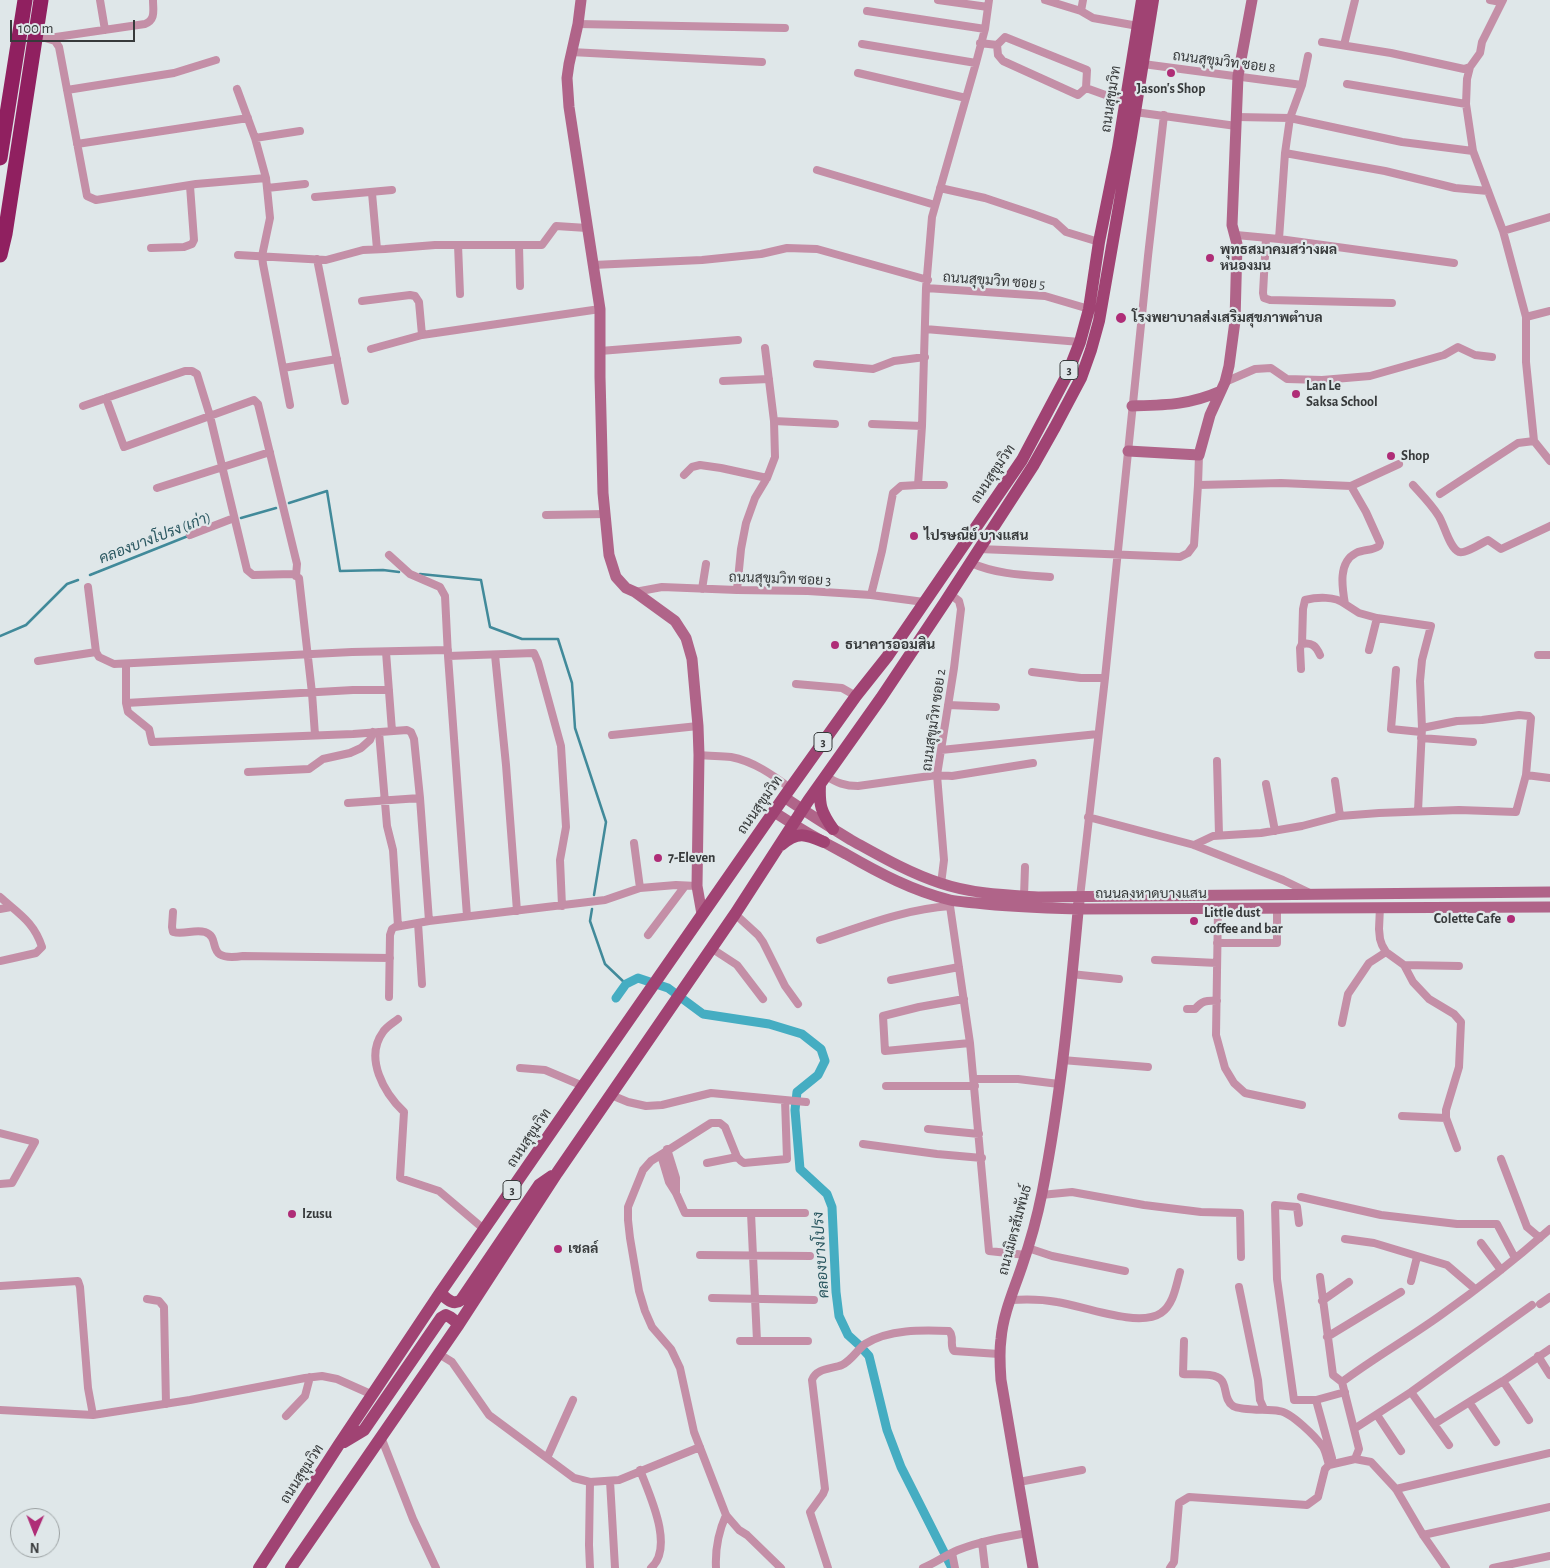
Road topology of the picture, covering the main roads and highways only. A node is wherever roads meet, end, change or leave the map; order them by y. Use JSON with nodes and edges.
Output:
{"nodes":[{"id":1,"x":25,"y":0,"type":"edge"},
{"id":2,"x":41,"y":0,"type":"edge"},
{"id":3,"x":1142,"y":0,"type":"edge"},
{"id":4,"x":1153,"y":0,"type":"edge"},
{"id":5,"x":0,"y":158,"type":"edge"},
{"id":6,"x":0,"y":255,"type":"edge"},
{"id":7,"x":823,"y":780,"type":"junction"},
{"id":8,"x":833,"y":829,"type":"road end"},
{"id":9,"x":824,"y":842,"type":"road end"},
{"id":10,"x":778,"y":847,"type":"junction"},
{"id":11,"x":557,"y":1173,"type":"junction"},
{"id":12,"x":440,"y":1293,"type":"junction"},
{"id":13,"x":459,"y":1324,"type":"junction"},
{"id":14,"x":338,"y":1446,"type":"junction"},
{"id":15,"x":259,"y":1568,"type":"edge"},
{"id":16,"x":291,"y":1568,"type":"edge"}],
"edges":[{"from":1,"to":5,"type":"highway"},
{"from":2,"to":6,"type":"highway"},
{"from":3,"to":12,"type":"main road","name":"ถนนสุขุมวิท","number":"3"},
{"from":4,"to":7,"type":"main road","name":"ถนนสุขุมวิท","number":"3"},
{"from":7,"to":8,"type":"main road"},
{"from":7,"to":10,"type":"main road","name":"ถนนสุขุมวิท","number":"3"},
{"from":9,"to":10,"type":"main road"},
{"from":10,"to":11,"type":"main road","name":"ถนนสุขุมวิท","number":"3"},
{"from":11,"to":12,"type":"main road"},
{"from":11,"to":13,"type":"main road","name":"ถนนสุขุมวิท","number":"3"},
{"from":12,"to":14,"type":"main road","name":"ถนนสุขุมวิท","number":"3"},
{"from":13,"to":14,"type":"main road"},
{"from":13,"to":16,"type":"main road","name":"ถนนสุขุมวิท","number":"3"},
{"from":14,"to":15,"type":"main road","name":"ถนนสุขุมวิท","number":"3"}]}
